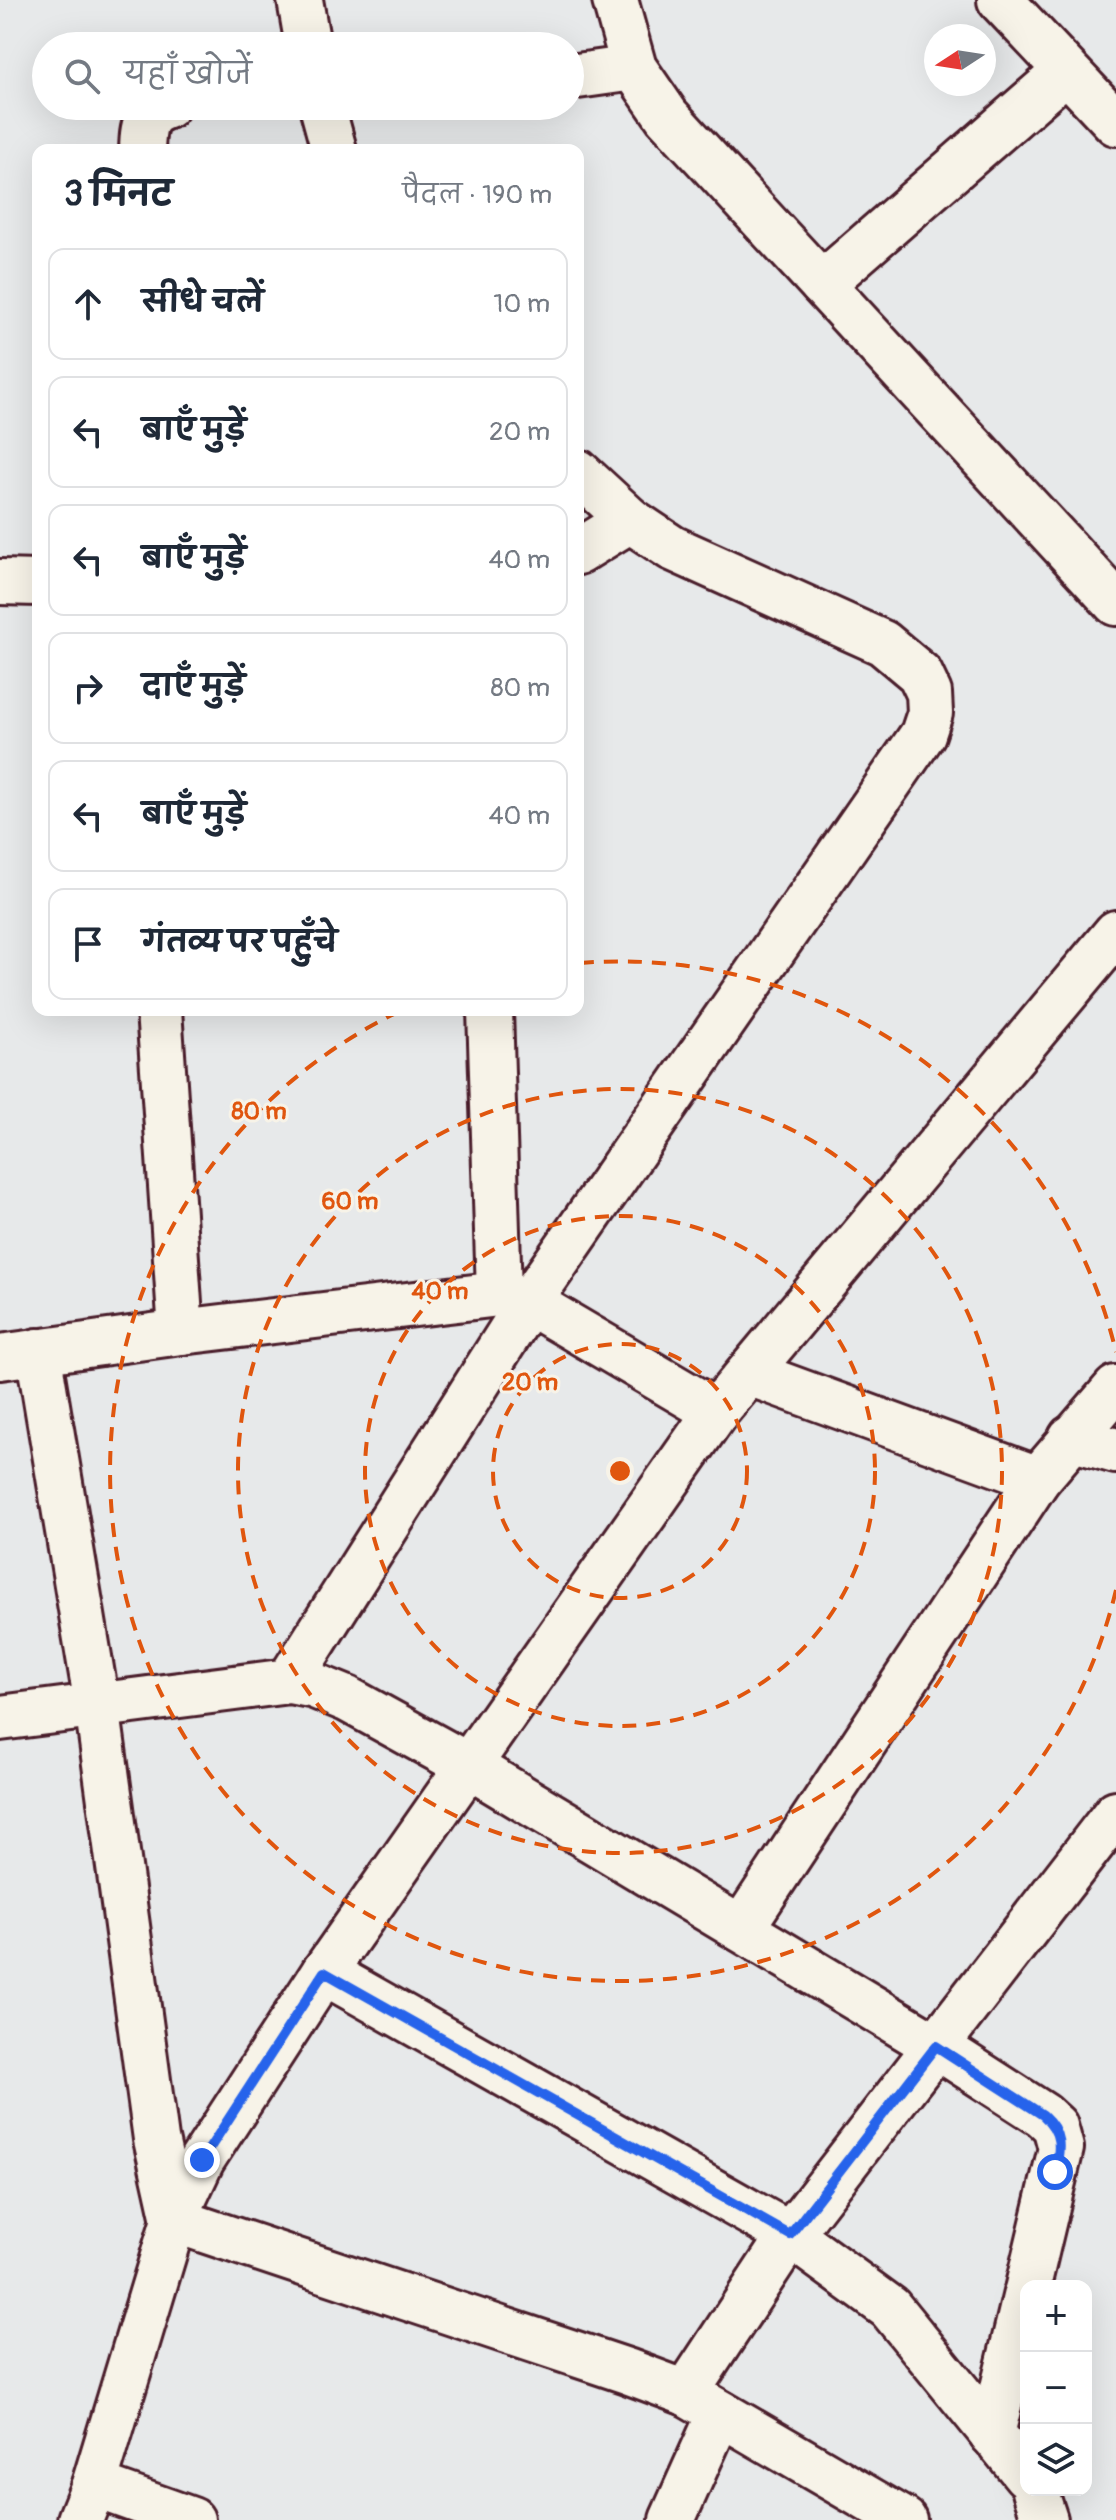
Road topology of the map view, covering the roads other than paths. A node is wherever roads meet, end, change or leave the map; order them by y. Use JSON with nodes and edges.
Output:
{"nodes":[{"id":1,"x":300,"y":0,"type":"edge"},
{"id":2,"x":615,"y":0,"type":"edge"},
{"id":3,"x":1000,"y":0,"type":"edge"},
{"id":4,"x":306,"y":32,"type":"edge"},
{"id":5,"x":634,"y":68,"type":"junction"},
{"id":6,"x":1066,"y":71,"type":"junction"},
{"id":7,"x":584,"y":75,"type":"edge"},
{"id":8,"x":148,"y":120,"type":"edge"},
{"id":9,"x":326,"y":120,"type":"edge"},
{"id":10,"x":1116,"y":123,"type":"edge"},
{"id":11,"x":142,"y":144,"type":"edge"},
{"id":12,"x":332,"y":144,"type":"edge"},
{"id":13,"x":822,"y":284,"type":"junction"},
{"id":14,"x":584,"y":478,"type":"edge"},
{"id":15,"x":630,"y":520,"type":"junction"},
{"id":16,"x":584,"y":548,"type":"edge"},
{"id":17,"x":0,"y":582,"type":"edge"},
{"id":18,"x":32,"y":583,"type":"edge"},
{"id":19,"x":1116,"y":603,"type":"edge"},
{"id":20,"x":1116,"y":933,"type":"edge"},
{"id":21,"x":159,"y":1016,"type":"edge"},
{"id":22,"x":490,"y":1016,"type":"edge"},
{"id":23,"x":514,"y":1298,"type":"junction"},
{"id":24,"x":181,"y":1332,"type":"junction"},
{"id":25,"x":19,"y":1354,"type":"edge"},
{"id":26,"x":749,"y":1373,"type":"junction"},
{"id":27,"x":1116,"y":1388,"type":"edge"},
{"id":28,"x":716,"y":1412,"type":"junction"},
{"id":29,"x":1071,"y":1438,"type":"junction"},
{"id":30,"x":1116,"y":1451,"type":"edge"},
{"id":31,"x":1038,"y":1479,"type":"junction"},
{"id":32,"x":289,"y":1681,"type":"junction"},
{"id":33,"x":97,"y":1705,"type":"junction"},
{"id":34,"x":0,"y":1718,"type":"edge"},
{"id":35,"x":469,"y":1766,"type":"junction"},
{"id":36,"x":1116,"y":1813,"type":"edge"},
{"id":37,"x":741,"y":1929,"type":"junction"},
{"id":38,"x":324,"y":1972,"type":"junction"},
{"id":39,"x":936,"y":2046,"type":"junction"},
{"id":40,"x":174,"y":2220,"type":"junction"},
{"id":41,"x":790,"y":2235,"type":"junction"},
{"id":42,"x":1029,"y":2280,"type":"edge"},
{"id":43,"x":1020,"y":2318,"type":"edge"},
{"id":44,"x":703,"y":2403,"type":"junction"},
{"id":45,"x":992,"y":2434,"type":"junction"},
{"id":46,"x":1020,"y":2468,"type":"edge"},
{"id":47,"x":1037,"y":2496,"type":"edge"},
{"id":48,"x":87,"y":2502,"type":"edge"},
{"id":49,"x":192,"y":2520,"type":"edge"},
{"id":50,"x":672,"y":2520,"type":"edge"},
{"id":51,"x":904,"y":2520,"type":"edge"},
{"id":52,"x":1045,"y":2520,"type":"edge"}],
"edges":[{"from":1,"to":4,"type":"street"},
{"from":2,"to":5,"type":"street"},
{"from":3,"to":6,"type":"street"},
{"from":5,"to":7,"type":"street"},
{"from":5,"to":13,"type":"street"},
{"from":6,"to":10,"type":"street"},
{"from":6,"to":13,"type":"street"},
{"from":8,"to":11,"type":"street"},
{"from":9,"to":12,"type":"street"},
{"from":13,"to":19,"type":"street"},
{"from":14,"to":15,"type":"street"},
{"from":15,"to":16,"type":"street"},
{"from":15,"to":23,"type":"street"},
{"from":17,"to":18,"type":"street"},
{"from":20,"to":26,"type":"street"},
{"from":21,"to":24,"type":"street"},
{"from":22,"to":23,"type":"street"},
{"from":23,"to":24,"type":"street"},
{"from":23,"to":28,"type":"street"},
{"from":23,"to":32,"type":"street"},
{"from":24,"to":25,"type":"street"},
{"from":25,"to":33,"type":"street"},
{"from":26,"to":28,"type":"street"},
{"from":26,"to":31,"type":"street"},
{"from":27,"to":29,"type":"street"},
{"from":28,"to":35,"type":"street"},
{"from":29,"to":30,"type":"street"},
{"from":29,"to":31,"type":"street"},
{"from":31,"to":37,"type":"street"},
{"from":32,"to":33,"type":"street"},
{"from":32,"to":35,"type":"street"},
{"from":33,"to":34,"type":"street"},
{"from":33,"to":40,"type":"street"},
{"from":35,"to":37,"type":"street"},
{"from":35,"to":38,"type":"street"},
{"from":36,"to":39,"type":"street"},
{"from":37,"to":39,"type":"street"},
{"from":38,"to":40,"type":"street"},
{"from":38,"to":41,"type":"street"},
{"from":39,"to":41,"type":"street"},
{"from":39,"to":42,"type":"street"},
{"from":40,"to":44,"type":"street"},
{"from":40,"to":48,"type":"street"},
{"from":41,"to":44,"type":"street"},
{"from":41,"to":45,"type":"street"},
{"from":43,"to":45,"type":"street"},
{"from":44,"to":50,"type":"street"},
{"from":44,"to":51,"type":"street"},
{"from":45,"to":46,"type":"street"},
{"from":47,"to":52,"type":"street"},
{"from":48,"to":49,"type":"street"}]}
